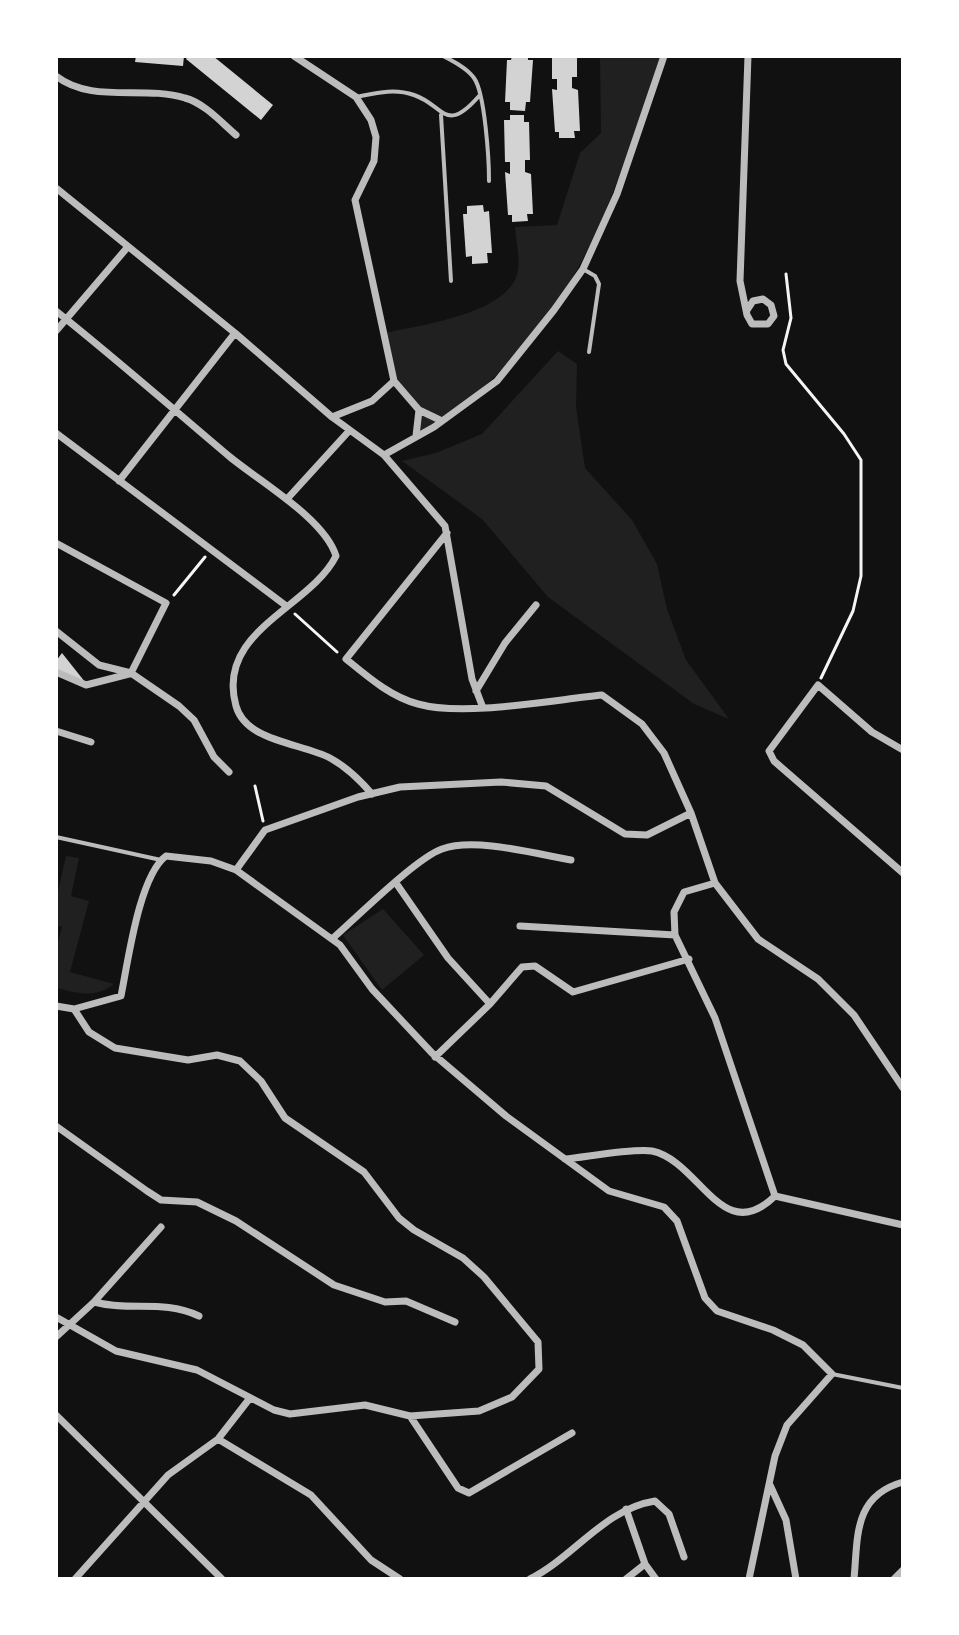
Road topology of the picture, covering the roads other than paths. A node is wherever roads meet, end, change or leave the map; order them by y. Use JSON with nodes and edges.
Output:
{"nodes":[{"id":1,"x":294,"y":56,"type":"edge"},
{"id":2,"x":443,"y":56,"type":"edge"},
{"id":3,"x":664,"y":56,"type":"edge"},
{"id":4,"x":748,"y":56,"type":"edge"},
{"id":5,"x":56,"y":76,"type":"edge"},
{"id":6,"x":479,"y":95,"type":"junction"},
{"id":7,"x":356,"y":97,"type":"junction"},
{"id":8,"x":441,"y":115,"type":"junction"},
{"id":9,"x":236,"y":135,"type":"dead end"},
{"id":10,"x":489,"y":181,"type":"dead end"},
{"id":11,"x":56,"y":188,"type":"edge"},
{"id":12,"x":126,"y":249,"type":"junction"},
{"id":13,"x":583,"y":269,"type":"junction"},
{"id":14,"x":451,"y":281,"type":"dead end"},
{"id":15,"x":747,"y":310,"type":"dead end"},
{"id":16,"x":56,"y":311,"type":"edge"},
{"id":17,"x":67,"y":320,"type":"junction"},
{"id":18,"x":56,"y":331,"type":"edge"},
{"id":19,"x":235,"y":333,"type":"junction"},
{"id":20,"x":589,"y":352,"type":"dead end"},
{"id":21,"x":394,"y":381,"type":"junction"},
{"id":22,"x":174,"y":410,"type":"junction"},
{"id":23,"x":419,"y":410,"type":"junction"},
{"id":24,"x":332,"y":417,"type":"junction"},
{"id":25,"x":442,"y":421,"type":"junction"},
{"id":26,"x":349,"y":431,"type":"junction"},
{"id":27,"x":56,"y":433,"type":"edge"},
{"id":28,"x":416,"y":436,"type":"junction"},
{"id":29,"x":384,"y":455,"type":"junction"},
{"id":30,"x":119,"y":481,"type":"junction"},
{"id":31,"x":287,"y":499,"type":"junction"},
{"id":32,"x":447,"y":533,"type":"junction"},
{"id":33,"x":56,"y":543,"type":"edge"},
{"id":34,"x":285,"y":605,"type":"junction"},
{"id":35,"x":536,"y":605,"type":"dead end"},
{"id":36,"x":56,"y":631,"type":"edge"},
{"id":37,"x":56,"y":672,"type":"edge"},
{"id":38,"x":131,"y":673,"type":"junction"},
{"id":39,"x":476,"y":691,"type":"junction"},
{"id":40,"x":483,"y":708,"type":"junction"},
{"id":41,"x":56,"y":731,"type":"edge"},
{"id":42,"x":91,"y":742,"type":"dead end"},
{"id":43,"x":903,"y":750,"type":"edge"},
{"id":44,"x":229,"y":772,"type":"dead end"},
{"id":45,"x":372,"y":794,"type":"junction"},
{"id":46,"x":691,"y":813,"type":"junction"},
{"id":47,"x":56,"y":837,"type":"edge"},
{"id":48,"x":571,"y":860,"type":"dead end"},
{"id":49,"x":158,"y":862,"type":"junction"},
{"id":50,"x":236,"y":870,"type":"junction"},
{"id":51,"x":903,"y":873,"type":"edge"},
{"id":52,"x":396,"y":883,"type":"junction"},
{"id":53,"x":715,"y":883,"type":"junction"},
{"id":54,"x":520,"y":926,"type":"dead end"},
{"id":55,"x":675,"y":935,"type":"junction"},
{"id":56,"x":332,"y":939,"type":"junction"},
{"id":57,"x":689,"y":959,"type":"junction"},
{"id":58,"x":490,"y":1004,"type":"junction"},
{"id":59,"x":56,"y":1006,"type":"edge"},
{"id":60,"x":74,"y":1009,"type":"junction"},
{"id":61,"x":435,"y":1057,"type":"junction"},
{"id":62,"x":903,"y":1088,"type":"edge"},
{"id":63,"x":56,"y":1126,"type":"edge"},
{"id":64,"x":565,"y":1159,"type":"junction"},
{"id":65,"x":775,"y":1196,"type":"junction"},
{"id":66,"x":903,"y":1225,"type":"edge"},
{"id":67,"x":161,"y":1227,"type":"dead end"},
{"id":68,"x":94,"y":1302,"type":"junction"},
{"id":69,"x":199,"y":1316,"type":"dead end"},
{"id":70,"x":56,"y":1317,"type":"edge"},
{"id":71,"x":455,"y":1322,"type":"dead end"},
{"id":72,"x":68,"y":1326,"type":"junction"},
{"id":73,"x":56,"y":1337,"type":"edge"},
{"id":74,"x":832,"y":1374,"type":"junction"},
{"id":75,"x":903,"y":1388,"type":"edge"},
{"id":76,"x":250,"y":1398,"type":"junction"},
{"id":77,"x":56,"y":1415,"type":"edge"},
{"id":78,"x":410,"y":1416,"type":"junction"},
{"id":79,"x":572,"y":1433,"type":"dead end"},
{"id":80,"x":218,"y":1439,"type":"junction"},
{"id":81,"x":903,"y":1482,"type":"edge"},
{"id":82,"x":770,"y":1485,"type":"junction"},
{"id":83,"x":144,"y":1502,"type":"junction"},
{"id":84,"x":626,"y":1509,"type":"junction"},
{"id":85,"x":684,"y":1557,"type":"dead end"},
{"id":86,"x":645,"y":1564,"type":"junction"},
{"id":87,"x":903,"y":1570,"type":"edge"},
{"id":88,"x":75,"y":1579,"type":"edge"},
{"id":89,"x":222,"y":1579,"type":"edge"},
{"id":90,"x":400,"y":1579,"type":"edge"},
{"id":91,"x":530,"y":1579,"type":"edge"},
{"id":92,"x":626,"y":1579,"type":"edge"},
{"id":93,"x":656,"y":1579,"type":"edge"},
{"id":94,"x":749,"y":1579,"type":"edge"},
{"id":95,"x":796,"y":1579,"type":"edge"},
{"id":96,"x":854,"y":1579,"type":"edge"},
{"id":97,"x":894,"y":1579,"type":"edge"}],
"edges":[{"from":1,"to":7,"type":"street"},
{"from":2,"to":6,"type":"lane"},
{"from":3,"to":13,"type":"street"},
{"from":4,"to":15,"type":"street"},
{"from":5,"to":9,"type":"street"},
{"from":6,"to":8,"type":"lane"},
{"from":6,"to":10,"type":"lane"},
{"from":7,"to":8,"type":"lane"},
{"from":7,"to":21,"type":"street"},
{"from":8,"to":14,"type":"lane"},
{"from":11,"to":12,"type":"street"},
{"from":12,"to":17,"type":"street"},
{"from":12,"to":19,"type":"street"},
{"from":13,"to":20,"type":"lane"},
{"from":13,"to":25,"type":"street"},
{"from":16,"to":17,"type":"street"},
{"from":17,"to":18,"type":"street"},
{"from":17,"to":22,"type":"street"},
{"from":19,"to":22,"type":"street"},
{"from":19,"to":24,"type":"street"},
{"from":21,"to":23,"type":"street"},
{"from":21,"to":24,"type":"street"},
{"from":22,"to":30,"type":"street"},
{"from":22,"to":31,"type":"street"},
{"from":23,"to":25,"type":"street"},
{"from":23,"to":28,"type":"street"},
{"from":24,"to":26,"type":"street"},
{"from":25,"to":28,"type":"street"},
{"from":26,"to":29,"type":"street"},
{"from":26,"to":31,"type":"street"},
{"from":27,"to":30,"type":"street"},
{"from":28,"to":29,"type":"street"},
{"from":29,"to":32,"type":"street"},
{"from":30,"to":34,"type":"street"},
{"from":31,"to":34,"type":"street"},
{"from":32,"to":39,"type":"street"},
{"from":32,"to":40,"type":"street"},
{"from":33,"to":38,"type":"street"},
{"from":34,"to":45,"type":"street"},
{"from":35,"to":39,"type":"street"},
{"from":36,"to":38,"type":"street"},
{"from":37,"to":38,"type":"street"},
{"from":38,"to":44,"type":"street"},
{"from":39,"to":40,"type":"street"},
{"from":40,"to":46,"type":"street"},
{"from":41,"to":42,"type":"street"},
{"from":43,"to":51,"type":"street"},
{"from":45,"to":46,"type":"street"},
{"from":45,"to":50,"type":"street"},
{"from":46,"to":53,"type":"street"},
{"from":47,"to":49,"type":"lane"},
{"from":48,"to":52,"type":"street"},
{"from":49,"to":50,"type":"street"},
{"from":49,"to":60,"type":"street"},
{"from":50,"to":56,"type":"street"},
{"from":52,"to":56,"type":"street"},
{"from":52,"to":58,"type":"street"},
{"from":53,"to":55,"type":"street"},
{"from":53,"to":62,"type":"street"},
{"from":54,"to":55,"type":"street"},
{"from":55,"to":57,"type":"street"},
{"from":56,"to":61,"type":"street"},
{"from":57,"to":58,"type":"street"},
{"from":57,"to":65,"type":"street"},
{"from":58,"to":61,"type":"street"},
{"from":59,"to":60,"type":"street"},
{"from":60,"to":78,"type":"street"},
{"from":61,"to":64,"type":"street"},
{"from":63,"to":71,"type":"street"},
{"from":64,"to":65,"type":"street"},
{"from":64,"to":74,"type":"street"},
{"from":65,"to":66,"type":"street"},
{"from":67,"to":68,"type":"street"},
{"from":68,"to":69,"type":"street"},
{"from":68,"to":72,"type":"street"},
{"from":70,"to":72,"type":"street"},
{"from":72,"to":73,"type":"street"},
{"from":72,"to":76,"type":"street"},
{"from":74,"to":75,"type":"lane"},
{"from":74,"to":82,"type":"street"},
{"from":76,"to":78,"type":"street"},
{"from":76,"to":80,"type":"street"},
{"from":77,"to":83,"type":"street"},
{"from":78,"to":79,"type":"street"},
{"from":80,"to":83,"type":"street"},
{"from":80,"to":90,"type":"street"},
{"from":81,"to":96,"type":"street"},
{"from":82,"to":94,"type":"street"},
{"from":82,"to":95,"type":"street"},
{"from":83,"to":88,"type":"street"},
{"from":83,"to":89,"type":"street"},
{"from":84,"to":85,"type":"street"},
{"from":84,"to":86,"type":"street"},
{"from":84,"to":91,"type":"street"},
{"from":86,"to":92,"type":"street"},
{"from":86,"to":93,"type":"street"},
{"from":87,"to":97,"type":"street"}]}
